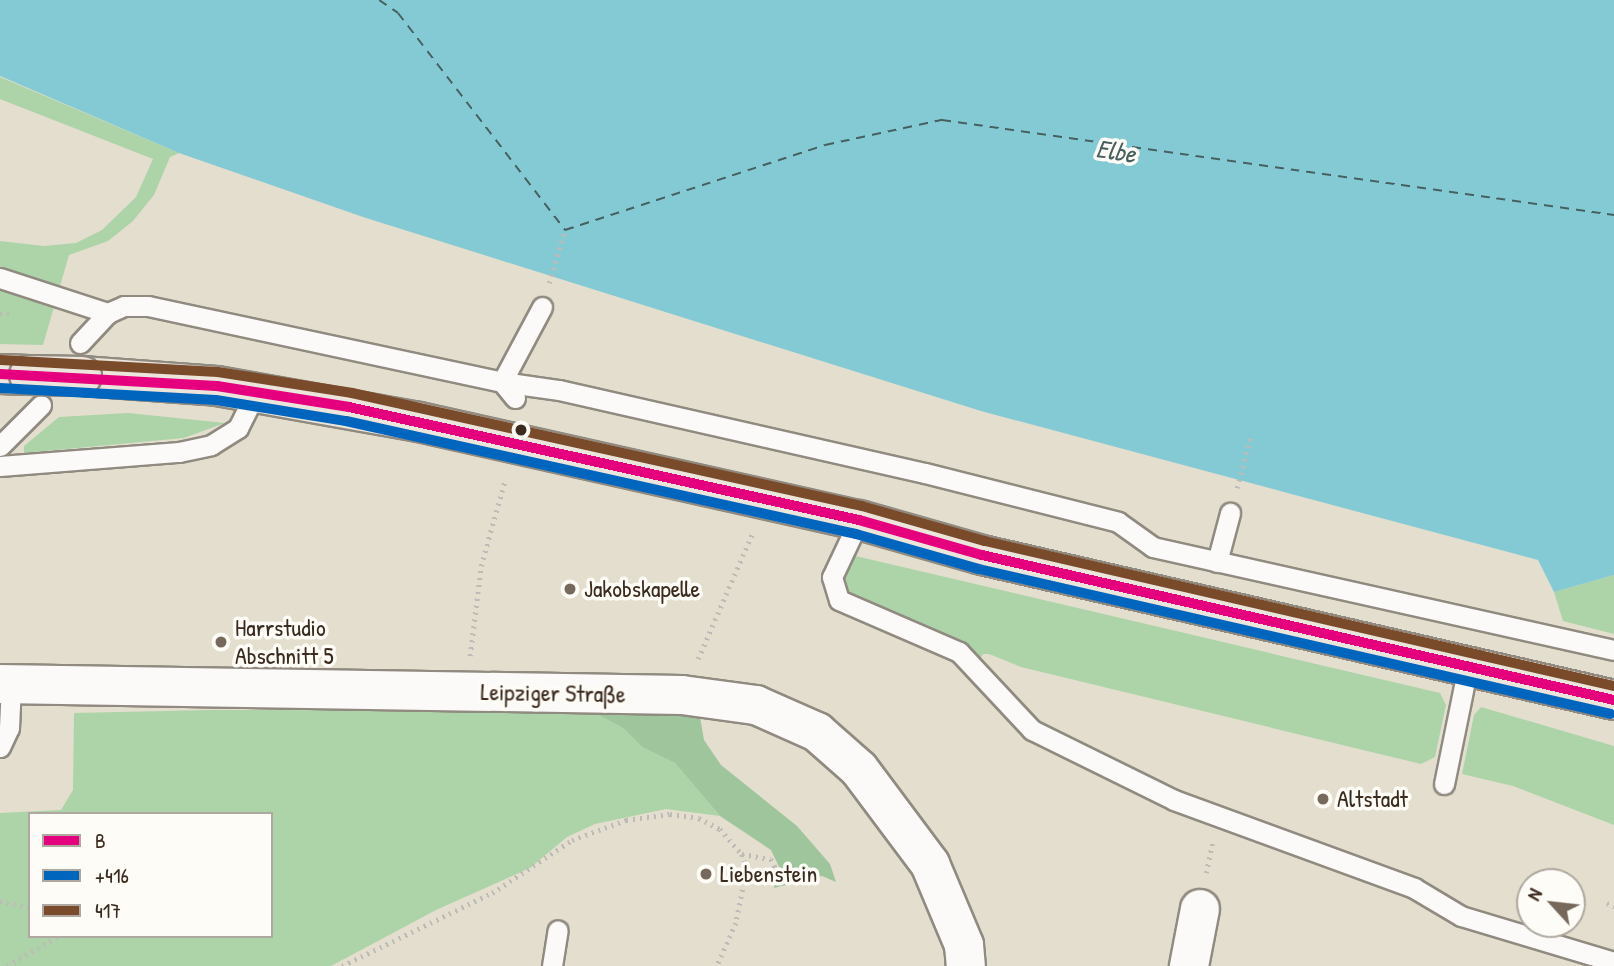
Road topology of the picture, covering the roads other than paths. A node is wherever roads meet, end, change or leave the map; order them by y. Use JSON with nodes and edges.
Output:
{"nodes":[{"id":1,"x":0,"y":278,"type":"edge"},
{"id":2,"x":542,"y":307,"type":"road end"},
{"id":3,"x":108,"y":313,"type":"junction"},
{"id":4,"x":81,"y":360,"type":"junction"},
{"id":5,"x":502,"y":382,"type":"junction"},
{"id":6,"x":23,"y":385,"type":"edge"},
{"id":7,"x":256,"y":392,"type":"junction"},
{"id":8,"x":515,"y":398,"type":"dead end"},
{"id":9,"x":0,"y":446,"type":"edge"},
{"id":10,"x":0,"y":466,"type":"edge"},
{"id":11,"x":1230,"y":513,"type":"road end"},
{"id":12,"x":859,"y":520,"type":"junction"},
{"id":13,"x":1217,"y":562,"type":"junction"},
{"id":14,"x":1614,"y":650,"type":"edge"},
{"id":15,"x":1468,"y":666,"type":"junction"},
{"id":16,"x":6,"y":684,"type":"edge"},
{"id":17,"x":1614,"y":700,"type":"edge"},
{"id":18,"x":0,"y":747,"type":"edge"},
{"id":19,"x":1444,"y":784,"type":"dead end"},
{"id":20,"x":1200,"y":909,"type":"road end"},
{"id":21,"x":558,"y":930,"type":"dead end"},
{"id":22,"x":1614,"y":962,"type":"edge"},
{"id":23,"x":552,"y":966,"type":"edge"},
{"id":24,"x":966,"y":966,"type":"edge"},
{"id":25,"x":1189,"y":966,"type":"edge"}],
"edges":[{"from":1,"to":3,"type":"lane"},
{"from":2,"to":5,"type":"lane"},
{"from":3,"to":4,"type":"lane"},
{"from":3,"to":5,"type":"lane"},
{"from":4,"to":6,"type":"main road","bridge":true},
{"from":4,"to":7,"type":"main road"},
{"from":5,"to":8,"type":"lane"},
{"from":5,"to":13,"type":"lane"},
{"from":6,"to":9,"type":"lane"},
{"from":7,"to":10,"type":"lane"},
{"from":7,"to":12,"type":"main road"},
{"from":11,"to":13,"type":"lane"},
{"from":12,"to":15,"type":"main road"},
{"from":12,"to":22,"type":"lane"},
{"from":13,"to":14,"type":"lane"},
{"from":15,"to":17,"type":"main road"},
{"from":15,"to":19,"type":"lane"},
{"from":16,"to":18,"type":"lane"},
{"from":16,"to":24,"type":"street","name":"Leipziger Straße"},
{"from":20,"to":25,"type":"street"},
{"from":21,"to":23,"type":"lane"}]}
